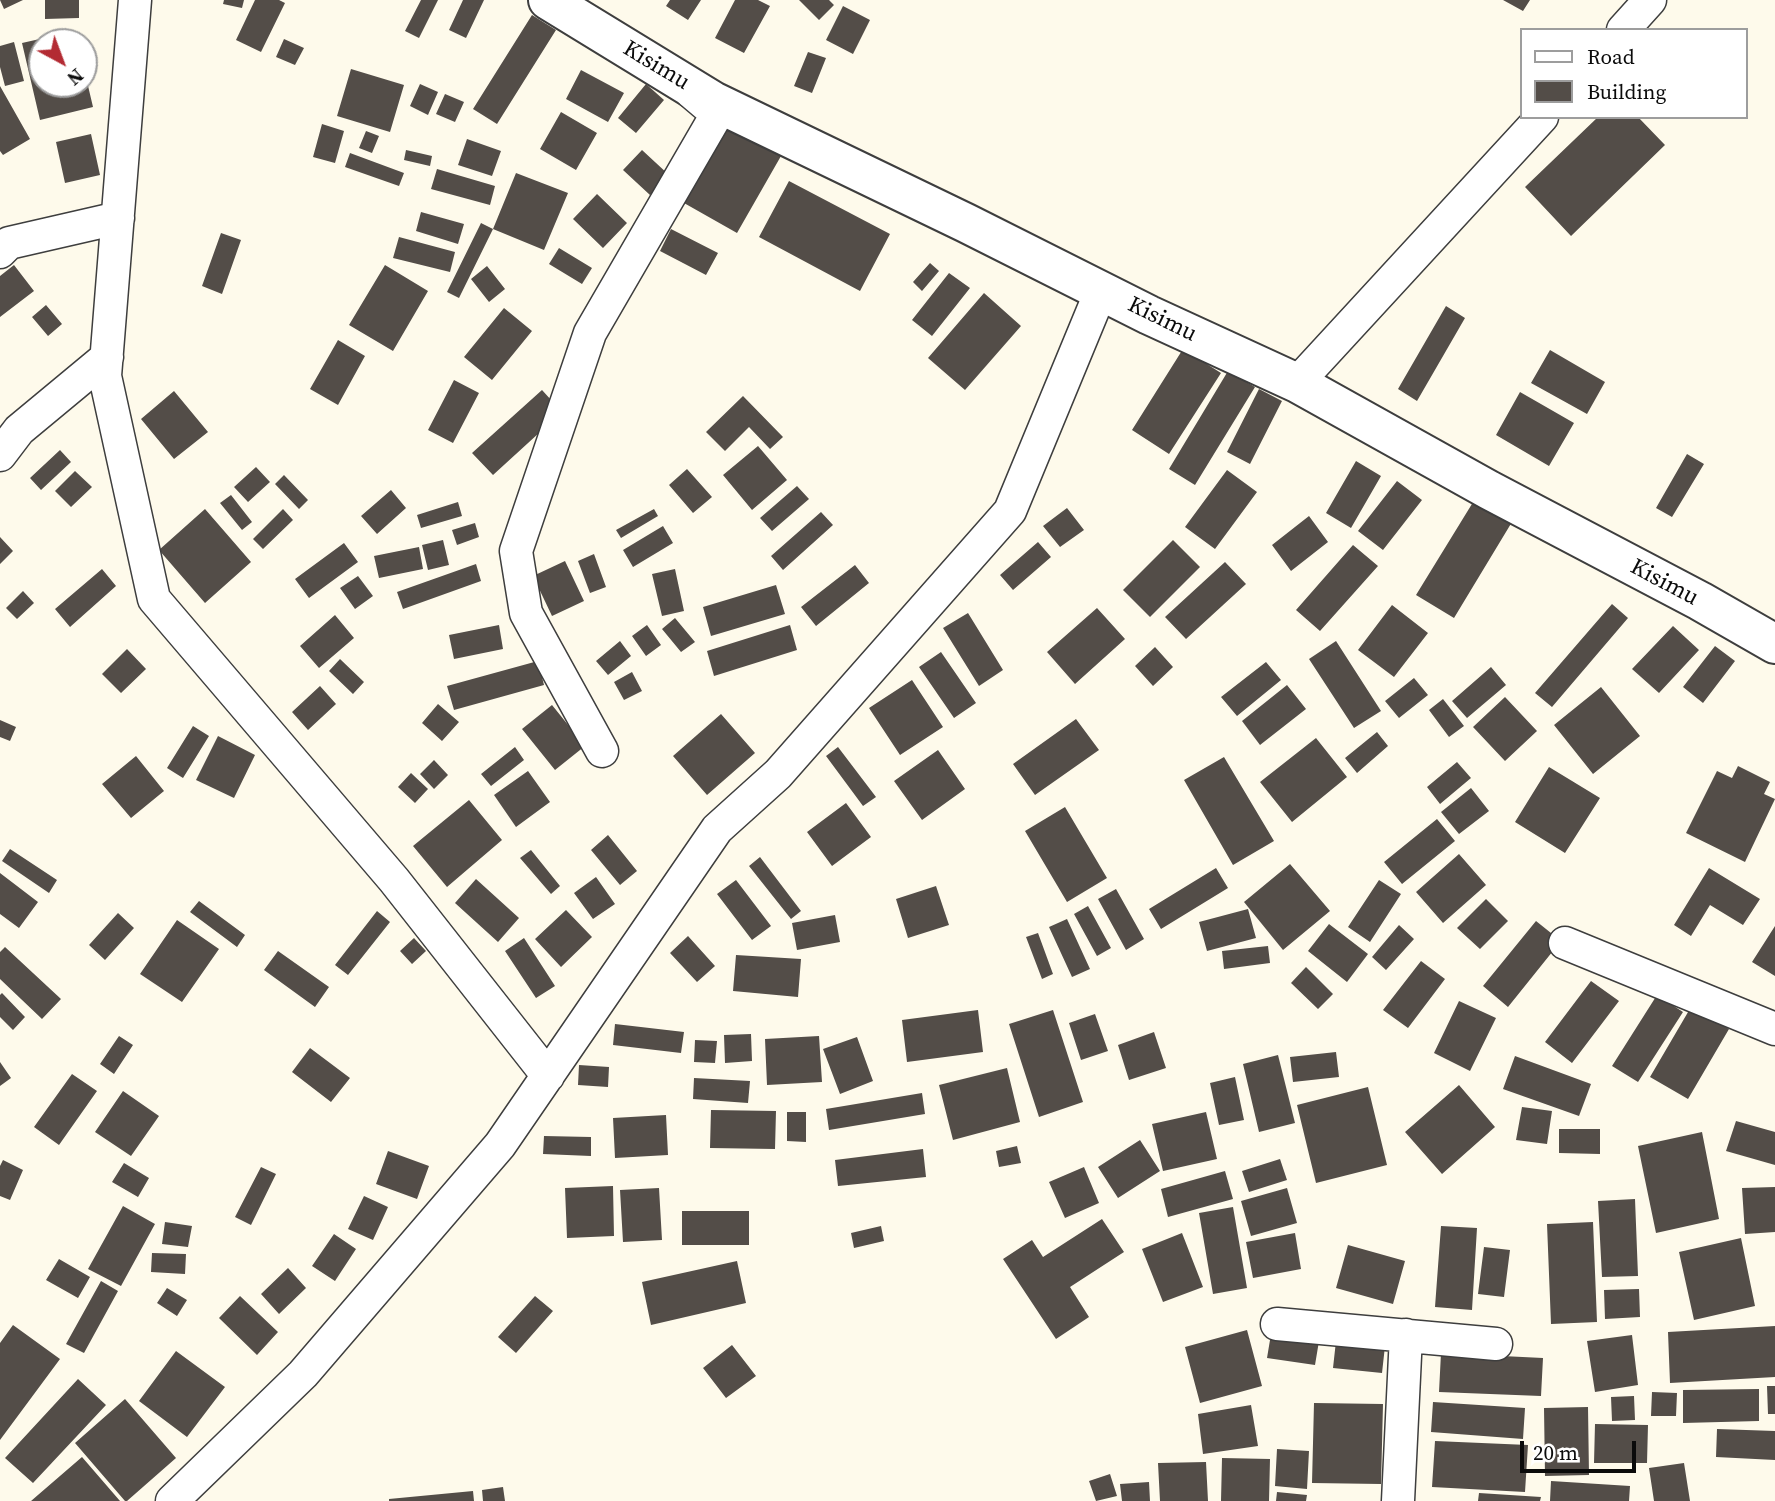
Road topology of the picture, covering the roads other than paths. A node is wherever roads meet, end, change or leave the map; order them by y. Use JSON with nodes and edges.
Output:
{"nodes":[{"id":1,"x":135,"y":0,"type":"edge"},
{"id":2,"x":548,"y":0,"type":"edge"},
{"id":3,"x":1650,"y":0,"type":"edge"},
{"id":4,"x":1625,"y":28,"type":"edge"},
{"id":5,"x":676,"y":78,"type":"junction"},
{"id":6,"x":1540,"y":119,"type":"edge"},
{"id":7,"x":118,"y":218,"type":"junction"},
{"id":8,"x":0,"y":252,"type":"edge"},
{"id":9,"x":1101,"y":290,"type":"junction"},
{"id":10,"x":107,"y":357,"type":"junction"},
{"id":11,"x":1297,"y":383,"type":"junction"},
{"id":12,"x":0,"y":455,"type":"edge"},
{"id":13,"x":1775,"y":644,"type":"edge"},
{"id":14,"x":601,"y":751,"type":"dead end"},
{"id":15,"x":1565,"y":943,"type":"dead end"},
{"id":16,"x":1775,"y":1029,"type":"edge"},
{"id":17,"x":548,"y":1076,"type":"junction"},
{"id":18,"x":1277,"y":1324,"type":"dead end"},
{"id":19,"x":1406,"y":1335,"type":"junction"},
{"id":20,"x":1496,"y":1344,"type":"dead end"},
{"id":21,"x":172,"y":1501,"type":"edge"},
{"id":22,"x":1398,"y":1501,"type":"edge"}],
"edges":[{"from":1,"to":7,"type":"street"},
{"from":2,"to":5,"type":"street","name":"Kisimu"},
{"from":3,"to":4,"type":"street"},
{"from":5,"to":9,"type":"street","name":"Kisimu"},
{"from":5,"to":14,"type":"street"},
{"from":6,"to":11,"type":"street"},
{"from":7,"to":8,"type":"street"},
{"from":7,"to":10,"type":"street"},
{"from":9,"to":11,"type":"street","name":"Kisimu"},
{"from":9,"to":17,"type":"street"},
{"from":10,"to":12,"type":"street"},
{"from":10,"to":17,"type":"street"},
{"from":11,"to":13,"type":"street","name":"Kisimu"},
{"from":15,"to":16,"type":"street"},
{"from":17,"to":21,"type":"street"},
{"from":18,"to":19,"type":"street"},
{"from":19,"to":20,"type":"street"},
{"from":19,"to":22,"type":"street"}]}
